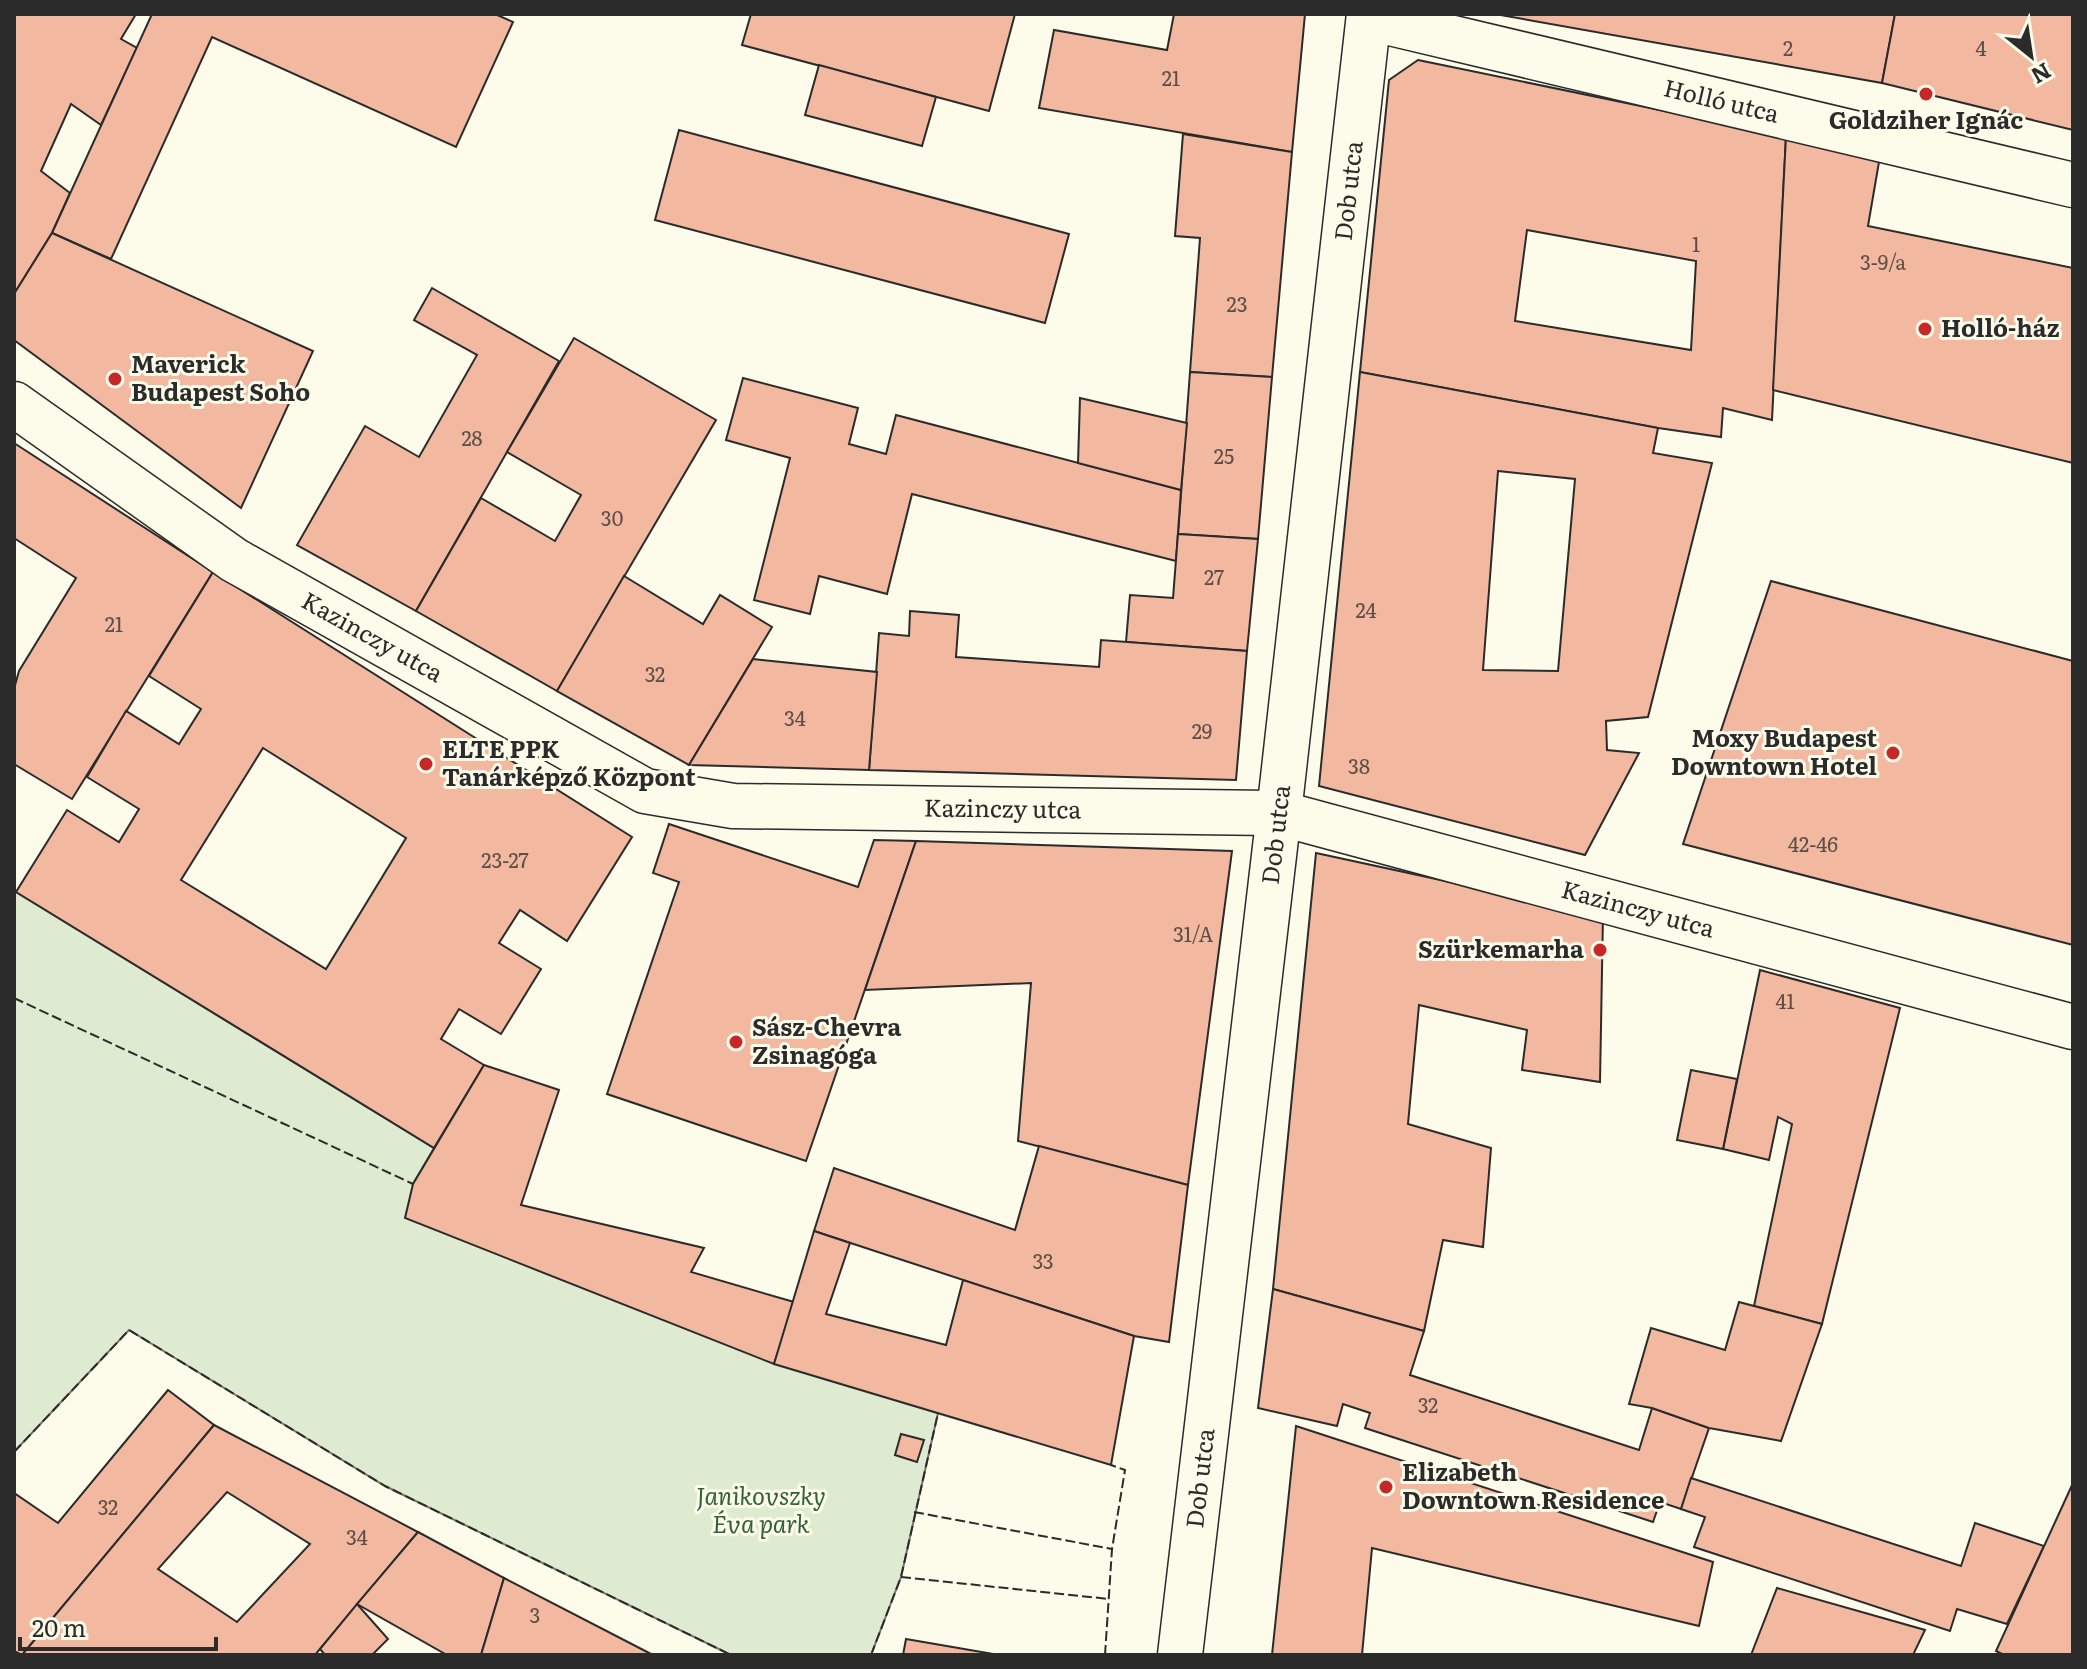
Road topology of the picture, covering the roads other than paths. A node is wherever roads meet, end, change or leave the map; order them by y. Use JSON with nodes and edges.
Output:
{"nodes":[{"id":1,"x":1369,"y":16,"type":"edge"},
{"id":2,"x":2073,"y":185,"type":"edge"},
{"id":3,"x":14,"y":404,"type":"edge"},
{"id":4,"x":1279,"y":813,"type":"junction"},
{"id":5,"x":2073,"y":1027,"type":"edge"},
{"id":6,"x":1180,"y":1655,"type":"edge"}],
"edges":[{"from":1,"to":2,"type":"street","name":"Holló utca"},
{"from":1,"to":4,"type":"street","name":"Dob utca"},
{"from":3,"to":4,"type":"street","name":"Kazinczy utca"},
{"from":4,"to":5,"type":"street","name":"Kazinczy utca"},
{"from":4,"to":6,"type":"street","name":"Dob utca"}]}
